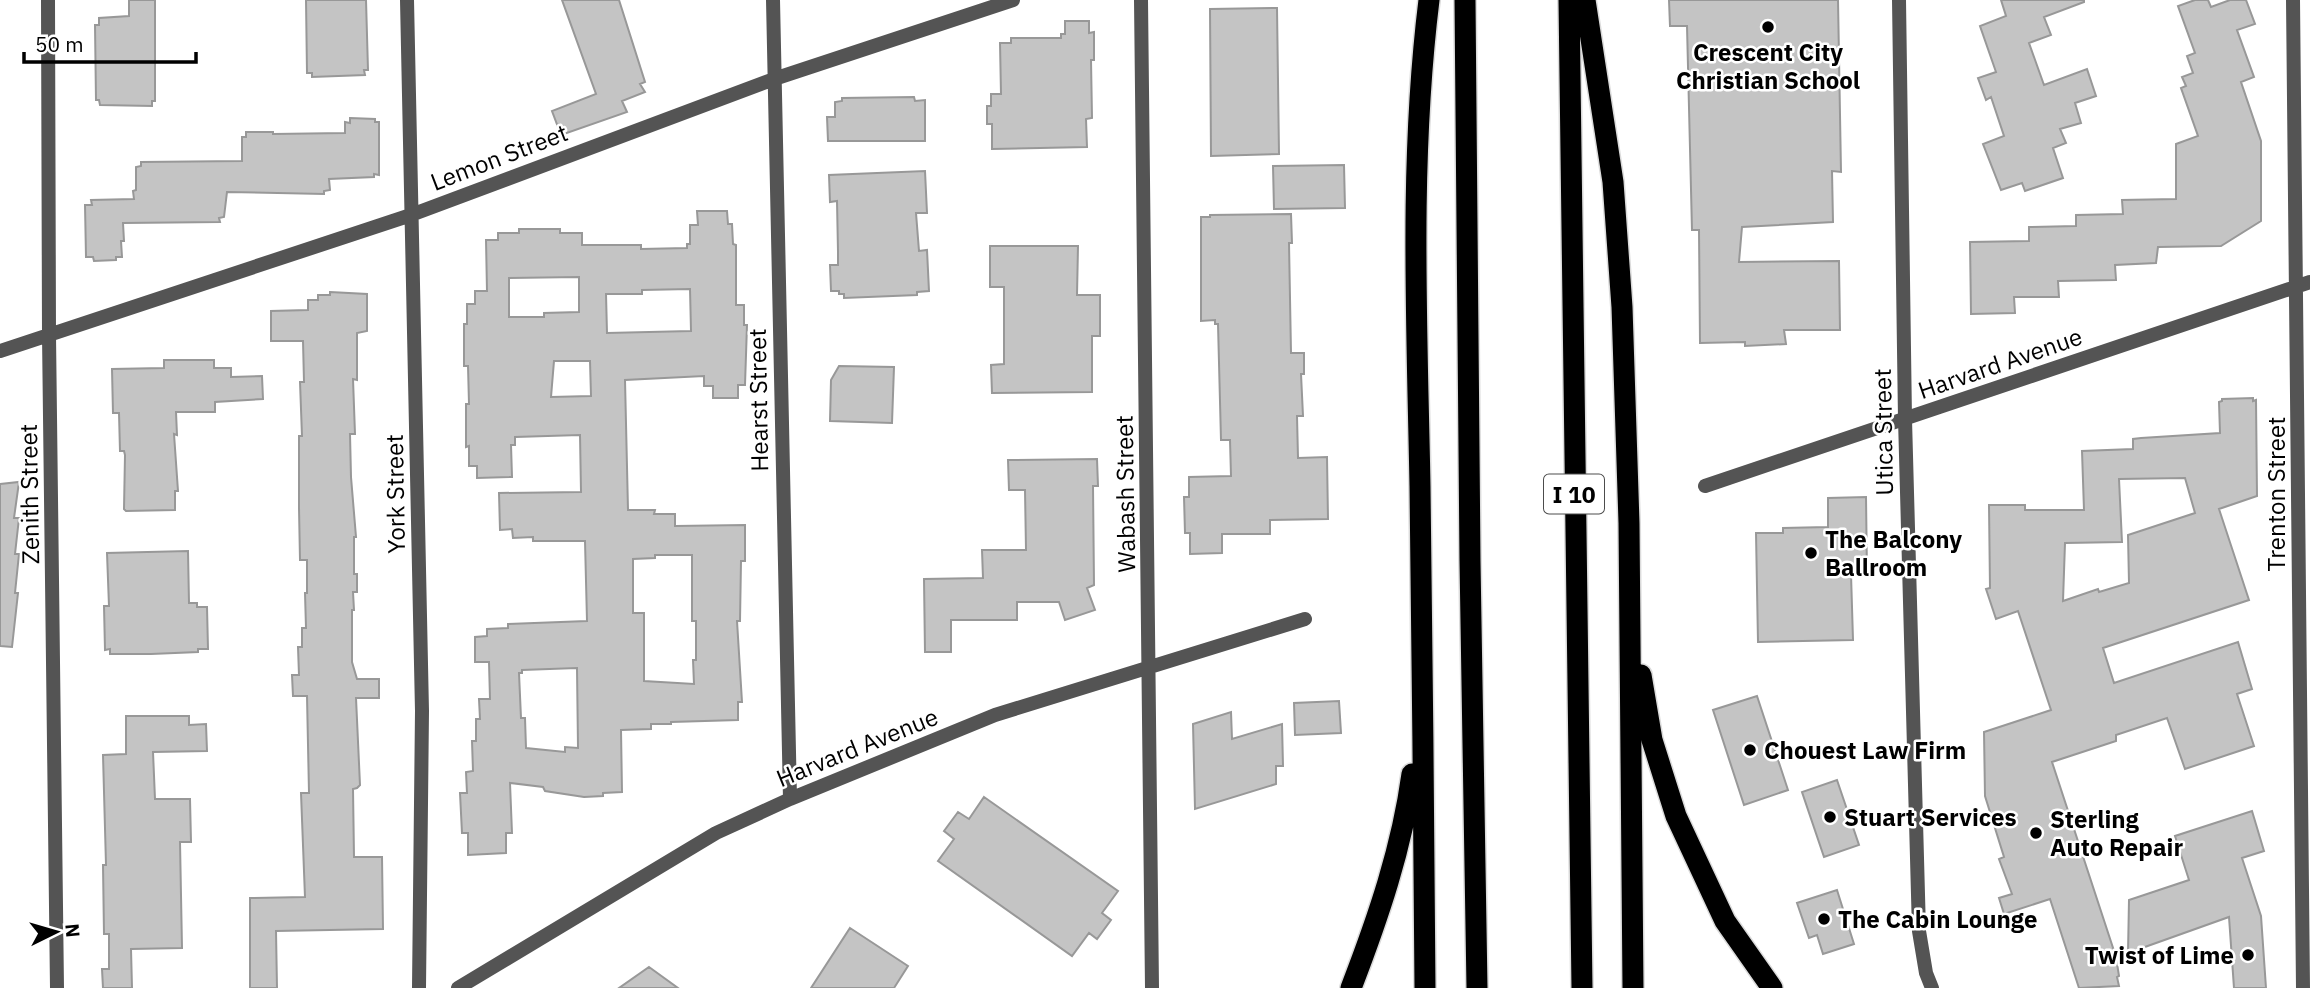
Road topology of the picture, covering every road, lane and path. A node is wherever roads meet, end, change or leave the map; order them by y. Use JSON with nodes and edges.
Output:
{"nodes":[{"id":1,"x":48,"y":0,"type":"edge"},
{"id":2,"x":407,"y":0,"type":"edge"},
{"id":3,"x":773,"y":0,"type":"edge"},
{"id":4,"x":1013,"y":0,"type":"edge"},
{"id":5,"x":1141,"y":0,"type":"edge"},
{"id":6,"x":1429,"y":0,"type":"edge"},
{"id":7,"x":1465,"y":0,"type":"edge"},
{"id":8,"x":1569,"y":0,"type":"edge"},
{"id":9,"x":1585,"y":0,"type":"edge"},
{"id":10,"x":1899,"y":0,"type":"edge"},
{"id":11,"x":2293,"y":0,"type":"edge"},
{"id":12,"x":774,"y":79,"type":"junction"},
{"id":13,"x":411,"y":215,"type":"junction"},
{"id":14,"x":2304,"y":284,"type":"edge"},
{"id":15,"x":49,"y":335,"type":"junction"},
{"id":16,"x":0,"y":351,"type":"edge"},
{"id":17,"x":1905,"y":419,"type":"junction"},
{"id":18,"x":1705,"y":486,"type":"dead end"},
{"id":19,"x":1629,"y":523,"type":"junction"},
{"id":20,"x":1305,"y":619,"type":"dead end"},
{"id":21,"x":1150,"y":666,"type":"junction"},
{"id":22,"x":1421,"y":677,"type":"junction"},
{"id":23,"x":790,"y":799,"type":"junction"},
{"id":24,"x":57,"y":988,"type":"edge"},
{"id":25,"x":419,"y":988,"type":"edge"},
{"id":26,"x":458,"y":988,"type":"edge"},
{"id":27,"x":1152,"y":988,"type":"edge"},
{"id":28,"x":1351,"y":988,"type":"edge"},
{"id":29,"x":1425,"y":988,"type":"edge"},
{"id":30,"x":1477,"y":988,"type":"edge"},
{"id":31,"x":1582,"y":988,"type":"edge"},
{"id":32,"x":1633,"y":988,"type":"edge"},
{"id":33,"x":1772,"y":988,"type":"edge"},
{"id":34,"x":1932,"y":988,"type":"edge"},
{"id":35,"x":2303,"y":988,"type":"edge"}],
"edges":[{"from":1,"to":15,"type":"street","name":"Zenith Street"},
{"from":2,"to":13,"type":"street","name":"York Street"},
{"from":3,"to":12,"type":"street","name":"Hearst Street"},
{"from":4,"to":12,"type":"street","name":"Lemon Street"},
{"from":5,"to":21,"type":"street","name":"Wabash Street"},
{"from":6,"to":22,"type":"highway"},
{"from":7,"to":30,"type":"highway"},
{"from":8,"to":31,"type":"highway","number":"I 10"},
{"from":9,"to":19,"type":"highway"},
{"from":10,"to":17,"type":"street","name":"Utica Street"},
{"from":11,"to":14,"type":"street","name":"Trenton Street"},
{"from":12,"to":13,"type":"street","name":"Lemon Street"},
{"from":12,"to":23,"type":"street","name":"Hearst Street"},
{"from":13,"to":15,"type":"street","name":"Lemon Street"},
{"from":13,"to":25,"type":"street","name":"York Street"},
{"from":14,"to":17,"type":"street","name":"Harvard Avenue"},
{"from":14,"to":35,"type":"street","name":"Trenton Street"},
{"from":15,"to":16,"type":"street","name":"Lemon Street"},
{"from":15,"to":24,"type":"street","name":"Zenith Street"},
{"from":17,"to":18,"type":"street","name":"Harvard Avenue"},
{"from":17,"to":34,"type":"street","name":"Utica Street"},
{"from":19,"to":32,"type":"highway"},
{"from":19,"to":33,"type":"highway"},
{"from":20,"to":21,"type":"street","name":"Harvard Avenue"},
{"from":21,"to":23,"type":"street","name":"Harvard Avenue"},
{"from":21,"to":27,"type":"street","name":"Wabash Street"},
{"from":22,"to":28,"type":"highway"},
{"from":22,"to":29,"type":"highway"},
{"from":23,"to":26,"type":"street","name":"Harvard Avenue"}]}
